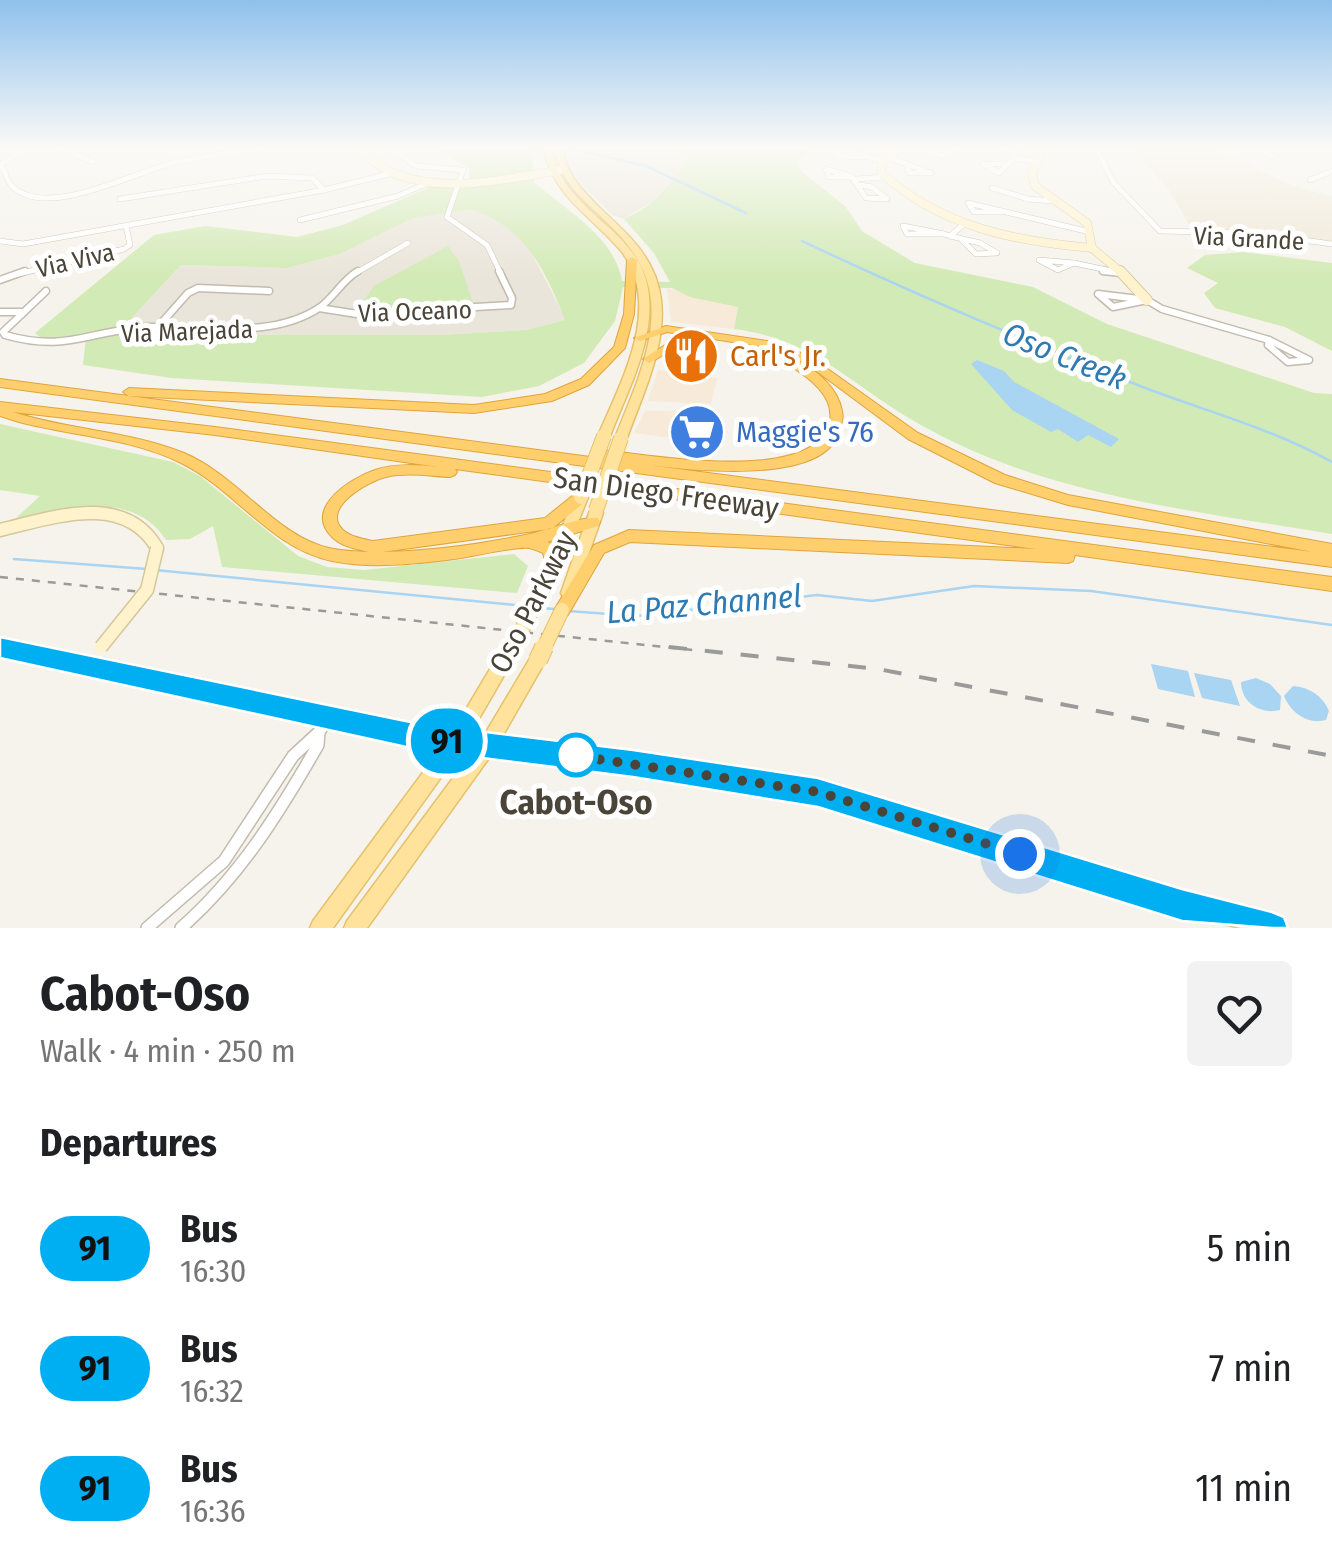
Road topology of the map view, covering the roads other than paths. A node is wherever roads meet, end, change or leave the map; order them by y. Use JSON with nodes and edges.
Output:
{"nodes":[{"id":1,"x":16,"y":191,"type":"edge"},
{"id":2,"x":88,"y":191,"type":"edge"},
{"id":3,"x":169,"y":191,"type":"edge"},
{"id":4,"x":317,"y":191,"type":"edge"},
{"id":5,"x":409,"y":191,"type":"edge"},
{"id":6,"x":457,"y":191,"type":"edge"},
{"id":7,"x":566,"y":191,"type":"edge"},
{"id":8,"x":578,"y":191,"type":"edge"},
{"id":9,"x":863,"y":191,"type":"edge"},
{"id":10,"x":877,"y":191,"type":"edge"},
{"id":11,"x":904,"y":191,"type":"edge"},
{"id":12,"x":1004,"y":191,"type":"edge"},
{"id":13,"x":1042,"y":191,"type":"edge"},
{"id":14,"x":1121,"y":191,"type":"edge"},
{"id":15,"x":52,"y":196,"type":"junction"},
{"id":16,"x":120,"y":199,"type":"dead end"},
{"id":17,"x":1054,"y":200,"type":"junction"},
{"id":18,"x":42,"y":206,"type":"dead end"},
{"id":19,"x":1003,"y":212,"type":"junction"},
{"id":20,"x":300,"y":220,"type":"dead end"},
{"id":21,"x":963,"y":225,"type":"junction"},
{"id":22,"x":126,"y":226,"type":"junction"},
{"id":23,"x":1090,"y":232,"type":"junction"},
{"id":24,"x":947,"y":235,"type":"junction"},
{"id":25,"x":962,"y":240,"type":"junction"},
{"id":26,"x":0,"y":241,"type":"edge"},
{"id":27,"x":408,"y":243,"type":"dead end"},
{"id":28,"x":1332,"y":244,"type":"edge"},
{"id":29,"x":1092,"y":248,"type":"junction"},
{"id":30,"x":632,"y":260,"type":"junction"},
{"id":31,"x":1076,"y":263,"type":"junction"},
{"id":32,"x":1121,"y":272,"type":"junction"},
{"id":33,"x":0,"y":280,"type":"edge"},
{"id":34,"x":643,"y":290,"type":"junction"},
{"id":35,"x":46,"y":291,"type":"dead end"},
{"id":36,"x":269,"y":291,"type":"dead end"},
{"id":37,"x":656,"y":292,"type":"junction"},
{"id":38,"x":1147,"y":300,"type":"junction"},
{"id":39,"x":318,"y":308,"type":"junction"},
{"id":40,"x":0,"y":312,"type":"edge"},
{"id":41,"x":24,"y":312,"type":"junction"},
{"id":42,"x":157,"y":328,"type":"junction"},
{"id":43,"x":657,"y":330,"type":"junction"},
{"id":44,"x":640,"y":338,"type":"junction"},
{"id":45,"x":1268,"y":340,"type":"junction"},
{"id":46,"x":649,"y":359,"type":"junction"},
{"id":47,"x":0,"y":383,"type":"edge"},
{"id":48,"x":46,"y":390,"type":"junction"},
{"id":49,"x":0,"y":408,"type":"edge"},
{"id":50,"x":459,"y":444,"type":"junction"},
{"id":51,"x":539,"y":476,"type":"junction"},
{"id":52,"x":577,"y":504,"type":"junction"},
{"id":53,"x":594,"y":516,"type":"junction"},
{"id":54,"x":0,"y":530,"type":"edge"},
{"id":55,"x":570,"y":532,"type":"junction"},
{"id":56,"x":517,"y":542,"type":"junction"},
{"id":57,"x":1332,"y":550,"type":"edge"},
{"id":58,"x":1332,"y":561,"type":"edge"},
{"id":59,"x":1184,"y":564,"type":"junction"},
{"id":60,"x":553,"y":569,"type":"junction"},
{"id":61,"x":578,"y":573,"type":"junction"},
{"id":62,"x":1332,"y":584,"type":"edge"},
{"id":63,"x":562,"y":610,"type":"joint"},
{"id":64,"x":0,"y":648,"type":"edge"},
{"id":65,"x":86,"y":665,"type":"junction"},
{"id":66,"x":323,"y":725,"type":"junction"},
{"id":67,"x":456,"y":742,"type":"junction"},
{"id":68,"x":488,"y":745,"type":"junction"},
{"id":69,"x":338,"y":904,"type":"junction"},
{"id":70,"x":147,"y":928,"type":"edge"},
{"id":71,"x":180,"y":928,"type":"edge"},
{"id":72,"x":309,"y":928,"type":"edge"},
{"id":73,"x":320,"y":928,"type":"edge"},
{"id":74,"x":354,"y":928,"type":"edge"},
{"id":75,"x":1273,"y":928,"type":"edge"}],
"edges":[{"from":1,"to":15,"type":"street"},
{"from":2,"to":15,"type":"street"},
{"from":3,"to":16,"type":"street"},
{"from":4,"to":22,"type":"street"},
{"from":5,"to":20,"type":"street"},
{"from":6,"to":39,"type":"street","name":"Via Oceano"},
{"from":7,"to":30,"type":"main road","name":"Oso Parkway"},
{"from":8,"to":37,"type":"main road","name":"Oso Parkway"},
{"from":9,"to":10,"type":"street"},
{"from":11,"to":21,"type":"street"},
{"from":12,"to":17,"type":"street"},
{"from":13,"to":17,"type":"street"},
{"from":14,"to":28,"type":"street","name":"Via Grande"},
{"from":15,"to":18,"type":"street"},
{"from":17,"to":23,"type":"street"},
{"from":19,"to":19,"type":"street"},
{"from":19,"to":23,"type":"street"},
{"from":21,"to":24,"type":"street"},
{"from":21,"to":29,"type":"street"},
{"from":22,"to":26,"type":"street"},
{"from":22,"to":33,"type":"street","name":"Via Viva"},
{"from":23,"to":29,"type":"street"},
{"from":24,"to":24,"type":"street"},
{"from":24,"to":25,"type":"street"},
{"from":25,"to":25,"type":"street"},
{"from":27,"to":39,"type":"street","name":"Via Marejada"},
{"from":29,"to":32,"type":"street"},
{"from":30,"to":34,"type":"main road","name":"Oso Parkway"},
{"from":30,"to":48,"type":"highway"},
{"from":31,"to":31,"type":"street"},
{"from":31,"to":32,"type":"street"},
{"from":32,"to":38,"type":"street"},
{"from":34,"to":37,"type":"main road"},
{"from":34,"to":44,"type":"main road","name":"Oso Parkway"},
{"from":35,"to":41,"type":"street"},
{"from":36,"to":42,"type":"street"},
{"from":37,"to":43,"type":"main road","name":"Oso Parkway"},
{"from":38,"to":38,"type":"street"},
{"from":38,"to":45,"type":"street"},
{"from":39,"to":42,"type":"street","name":"Via Marejada"},
{"from":40,"to":41,"type":"street"},
{"from":41,"to":42,"type":"street","name":"Via Marejada"},
{"from":43,"to":44,"type":"highway"},
{"from":43,"to":46,"type":"main road","name":"Oso Parkway"},
{"from":43,"to":57,"type":"highway"},
{"from":44,"to":52,"type":"main road","name":"Oso Parkway","bridge":true},
{"from":45,"to":45,"type":"street"},
{"from":46,"to":50,"type":"highway"},
{"from":46,"to":53,"type":"main road","name":"Oso Parkway","bridge":true},
{"from":47,"to":48,"type":"highway","name":"San Diego Freeway"},
{"from":48,"to":50,"type":"highway","name":"San Diego Freeway"},
{"from":49,"to":51,"type":"highway","name":"San Diego Freeway"},
{"from":49,"to":56,"type":"highway"},
{"from":50,"to":58,"type":"highway","name":"San Diego Freeway"},
{"from":51,"to":52,"type":"highway"},
{"from":51,"to":59,"type":"highway","name":"San Diego Freeway"},
{"from":52,"to":55,"type":"main road","name":"Oso Parkway"},
{"from":53,"to":55,"type":"highway"},
{"from":53,"to":61,"type":"main road","name":"Oso Parkway"},
{"from":54,"to":65,"type":"street","bridge":true},
{"from":55,"to":56,"type":"highway"},
{"from":55,"to":60,"type":"main road","name":"Oso Parkway"},
{"from":56,"to":60,"type":"highway"},
{"from":59,"to":61,"type":"highway"},
{"from":59,"to":62,"type":"highway","name":"San Diego Freeway"},
{"from":60,"to":67,"type":"main road","name":"Oso Parkway","bridge":true},
{"from":61,"to":63,"type":"highway"},
{"from":63,"to":68,"type":"main road","name":"Oso Parkway","bridge":true},
{"from":64,"to":65,"type":"street"},
{"from":65,"to":66,"type":"street"},
{"from":66,"to":67,"type":"street"},
{"from":66,"to":70,"type":"street"},
{"from":66,"to":71,"type":"street"},
{"from":67,"to":68,"type":"street"},
{"from":67,"to":69,"type":"main road","name":"Oso Parkway"},
{"from":68,"to":74,"type":"main road","name":"Oso Parkway"},
{"from":68,"to":75,"type":"street"},
{"from":69,"to":72,"type":"main road"},
{"from":69,"to":73,"type":"main road","name":"Oso Parkway"}]}
